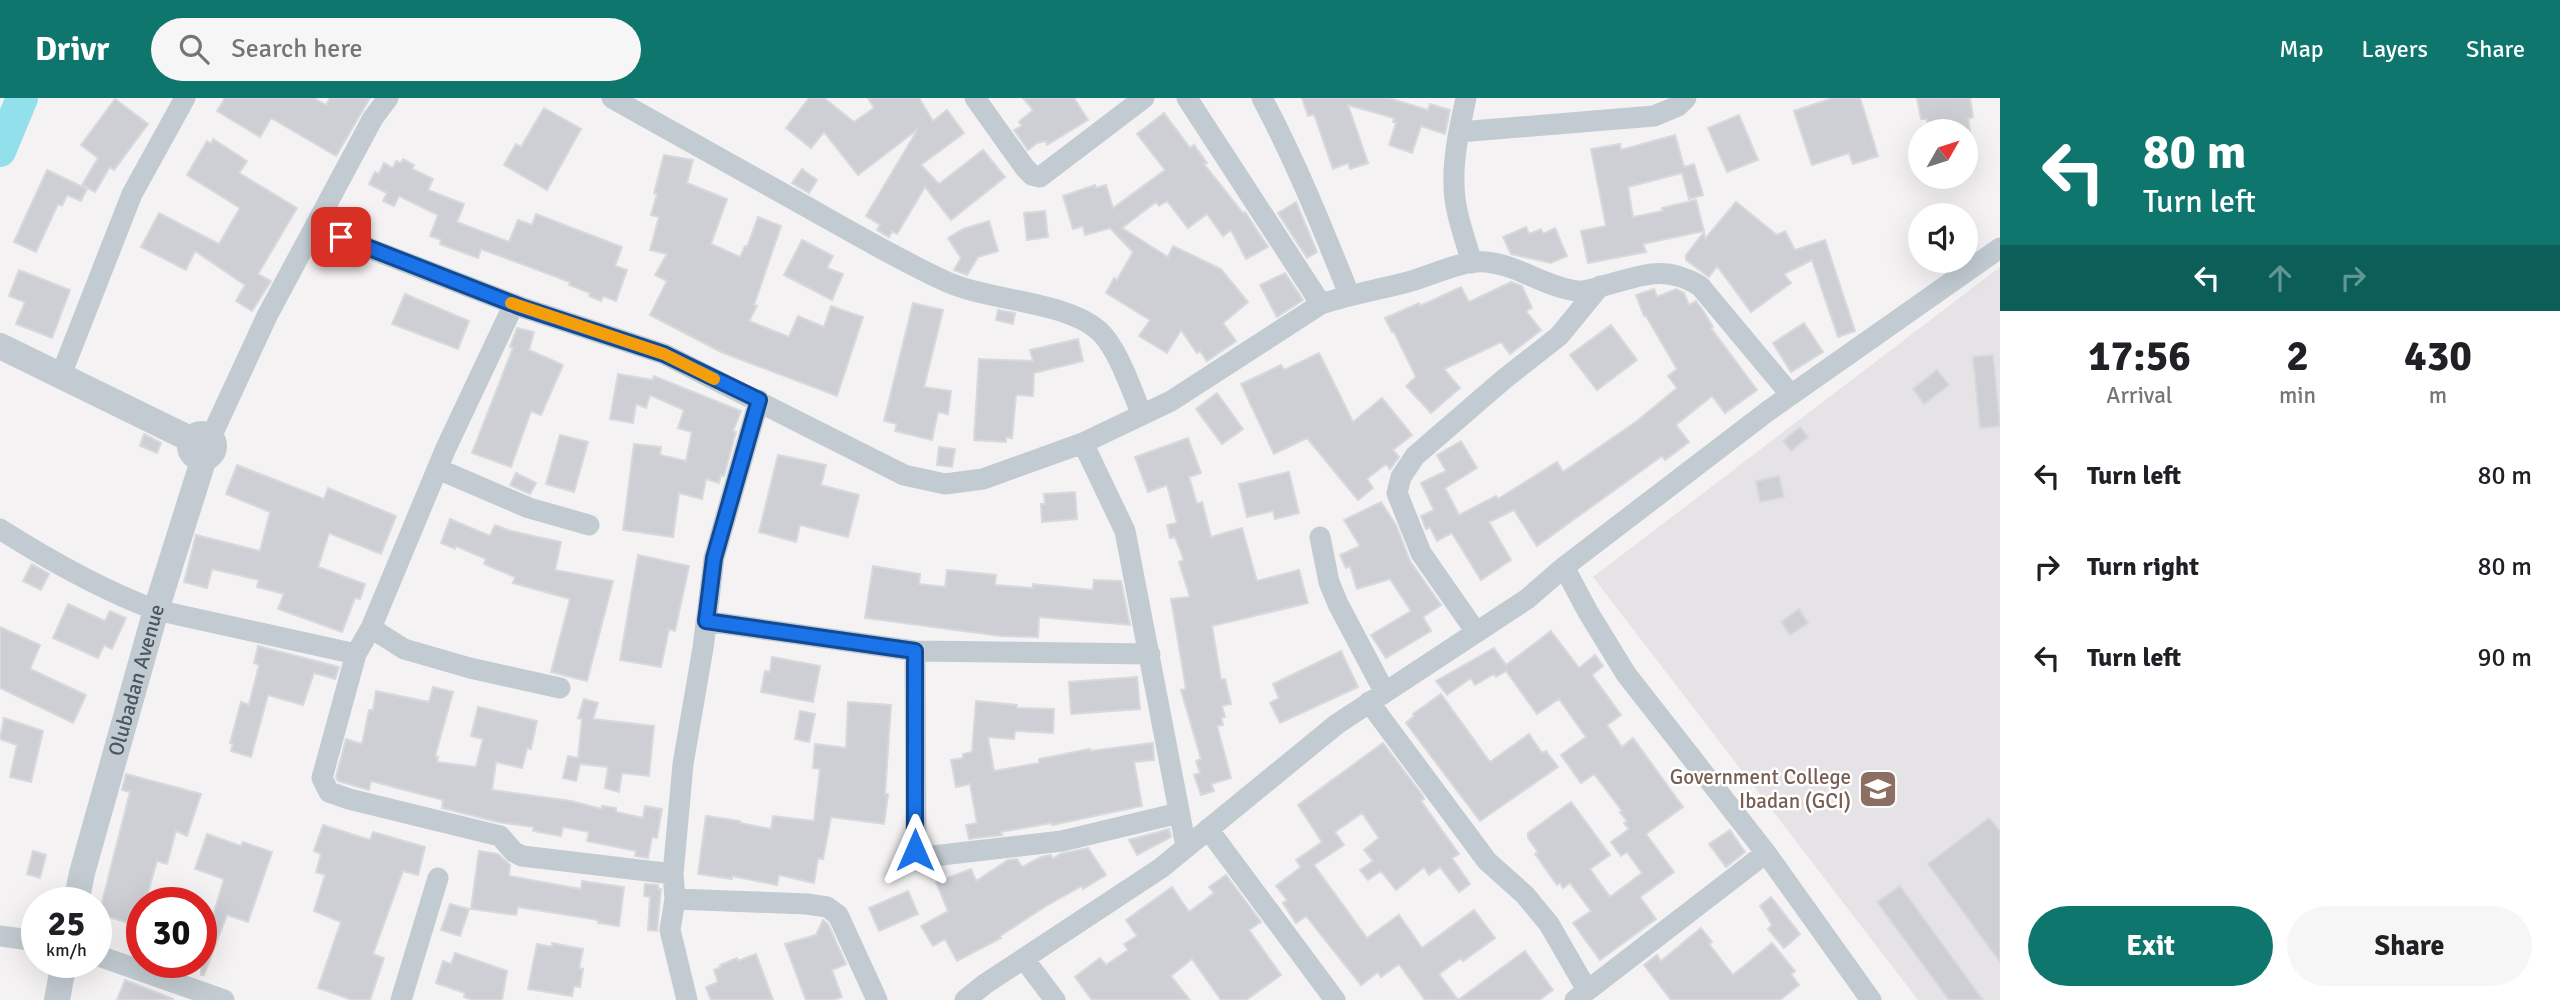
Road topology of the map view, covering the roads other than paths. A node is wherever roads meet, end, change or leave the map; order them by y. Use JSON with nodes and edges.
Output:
{"nodes":[{"id":1,"x":185,"y":98,"type":"edge"},
{"id":2,"x":388,"y":98,"type":"edge"},
{"id":3,"x":612,"y":98,"type":"edge"},
{"id":4,"x":975,"y":98,"type":"edge"},
{"id":5,"x":1143,"y":98,"type":"edge"},
{"id":6,"x":1187,"y":98,"type":"edge"},
{"id":7,"x":1262,"y":98,"type":"edge"},
{"id":8,"x":1466,"y":98,"type":"edge"},
{"id":9,"x":1686,"y":98,"type":"edge"},
{"id":10,"x":1459,"y":132,"type":"junction"},
{"id":11,"x":316,"y":228,"type":"junction"},
{"id":12,"x":2000,"y":248,"type":"edge"},
{"id":13,"x":1472,"y":264,"type":"junction"},
{"id":14,"x":1600,"y":286,"type":"junction"},
{"id":15,"x":1349,"y":295,"type":"junction"},
{"id":16,"x":514,"y":304,"type":"junction"},
{"id":17,"x":1321,"y":304,"type":"junction"},
{"id":18,"x":0,"y":346,"type":"edge"},
{"id":19,"x":61,"y":375,"type":"junction"},
{"id":20,"x":1791,"y":395,"type":"junction"},
{"id":21,"x":759,"y":400,"type":"junction"},
{"id":22,"x":1142,"y":415,"type":"junction"},
{"id":23,"x":1083,"y":443,"type":"junction"},
{"id":24,"x":202,"y":445,"type":"junction"},
{"id":25,"x":438,"y":469,"type":"junction"},
{"id":26,"x":589,"y":525,"type":"dead end"},
{"id":27,"x":0,"y":529,"type":"edge"},
{"id":28,"x":1320,"y":537,"type":"dead end"},
{"id":29,"x":1564,"y":567,"type":"junction"},
{"id":30,"x":156,"y":610,"type":"junction"},
{"id":31,"x":706,"y":621,"type":"junction"},
{"id":32,"x":371,"y":628,"type":"junction"},
{"id":33,"x":1476,"y":632,"type":"junction"},
{"id":34,"x":915,"y":651,"type":"junction"},
{"id":35,"x":356,"y":654,"type":"junction"},
{"id":36,"x":1150,"y":654,"type":"junction"},
{"id":37,"x":560,"y":688,"type":"dead end"},
{"id":38,"x":1376,"y":696,"type":"junction"},
{"id":39,"x":1180,"y":813,"type":"junction"},
{"id":40,"x":1208,"y":829,"type":"junction"},
{"id":41,"x":1186,"y":847,"type":"junction"},
{"id":42,"x":1766,"y":853,"type":"junction"},
{"id":43,"x":673,"y":874,"type":"junction"},
{"id":44,"x":438,"y":878,"type":"dead end"},
{"id":45,"x":80,"y":887,"type":"edge"},
{"id":46,"x":676,"y":899,"type":"junction"},
{"id":47,"x":0,"y":936,"type":"edge"},
{"id":48,"x":21,"y":939,"type":"edge"},
{"id":49,"x":1024,"y":959,"type":"junction"},
{"id":50,"x":112,"y":961,"type":"edge"},
{"id":51,"x":61,"y":978,"type":"edge"},
{"id":52,"x":1581,"y":995,"type":"edge"},
{"id":53,"x":57,"y":1000,"type":"edge"},
{"id":54,"x":225,"y":1000,"type":"edge"},
{"id":55,"x":401,"y":1000,"type":"edge"},
{"id":56,"x":687,"y":1000,"type":"edge"},
{"id":57,"x":877,"y":1000,"type":"edge"},
{"id":58,"x":965,"y":1000,"type":"edge"},
{"id":59,"x":1055,"y":1000,"type":"edge"},
{"id":60,"x":1335,"y":1000,"type":"edge"},
{"id":61,"x":1871,"y":1000,"type":"edge"}],
"edges":[{"from":1,"to":19,"type":"street"},
{"from":2,"to":11,"type":"street"},
{"from":3,"to":22,"type":"street"},
{"from":4,"to":5,"type":"street"},
{"from":6,"to":17,"type":"street"},
{"from":7,"to":15,"type":"street"},
{"from":8,"to":10,"type":"street"},
{"from":9,"to":10,"type":"street"},
{"from":10,"to":13,"type":"street"},
{"from":11,"to":16,"type":"street"},
{"from":11,"to":24,"type":"street"},
{"from":12,"to":20,"type":"street"},
{"from":13,"to":14,"type":"street"},
{"from":13,"to":15,"type":"street"},
{"from":14,"to":20,"type":"street"},
{"from":14,"to":33,"type":"street"},
{"from":15,"to":17,"type":"street"},
{"from":16,"to":21,"type":"street"},
{"from":16,"to":25,"type":"street"},
{"from":17,"to":22,"type":"street"},
{"from":18,"to":19,"type":"street"},
{"from":19,"to":24,"type":"street"},
{"from":20,"to":29,"type":"street"},
{"from":21,"to":23,"type":"street"},
{"from":21,"to":31,"type":"street"},
{"from":22,"to":23,"type":"street"},
{"from":23,"to":36,"type":"street"},
{"from":24,"to":30,"type":"street","name":"Olubadan Avenue"},
{"from":25,"to":26,"type":"street"},
{"from":25,"to":32,"type":"street"},
{"from":27,"to":30,"type":"street"},
{"from":28,"to":38,"type":"street"},
{"from":29,"to":33,"type":"street"},
{"from":29,"to":42,"type":"street"},
{"from":30,"to":35,"type":"street"},
{"from":30,"to":45,"type":"street","name":"Olubadan Avenue"},
{"from":31,"to":34,"type":"street"},
{"from":31,"to":43,"type":"street"},
{"from":32,"to":35,"type":"street"},
{"from":32,"to":37,"type":"street"},
{"from":33,"to":38,"type":"street"},
{"from":34,"to":36,"type":"street"},
{"from":34,"to":39,"type":"street"},
{"from":35,"to":43,"type":"street"},
{"from":36,"to":39,"type":"street"},
{"from":38,"to":40,"type":"street"},
{"from":38,"to":52,"type":"street"},
{"from":39,"to":41,"type":"street"},
{"from":40,"to":41,"type":"street"},
{"from":40,"to":60,"type":"street"},
{"from":41,"to":49,"type":"street"},
{"from":42,"to":52,"type":"street"},
{"from":42,"to":61,"type":"street"},
{"from":43,"to":46,"type":"street"},
{"from":44,"to":55,"type":"street"},
{"from":46,"to":56,"type":"street"},
{"from":46,"to":57,"type":"street"},
{"from":47,"to":48,"type":"street"},
{"from":49,"to":58,"type":"street"},
{"from":49,"to":59,"type":"street"},
{"from":50,"to":54,"type":"street"},
{"from":51,"to":53,"type":"street"}]}
